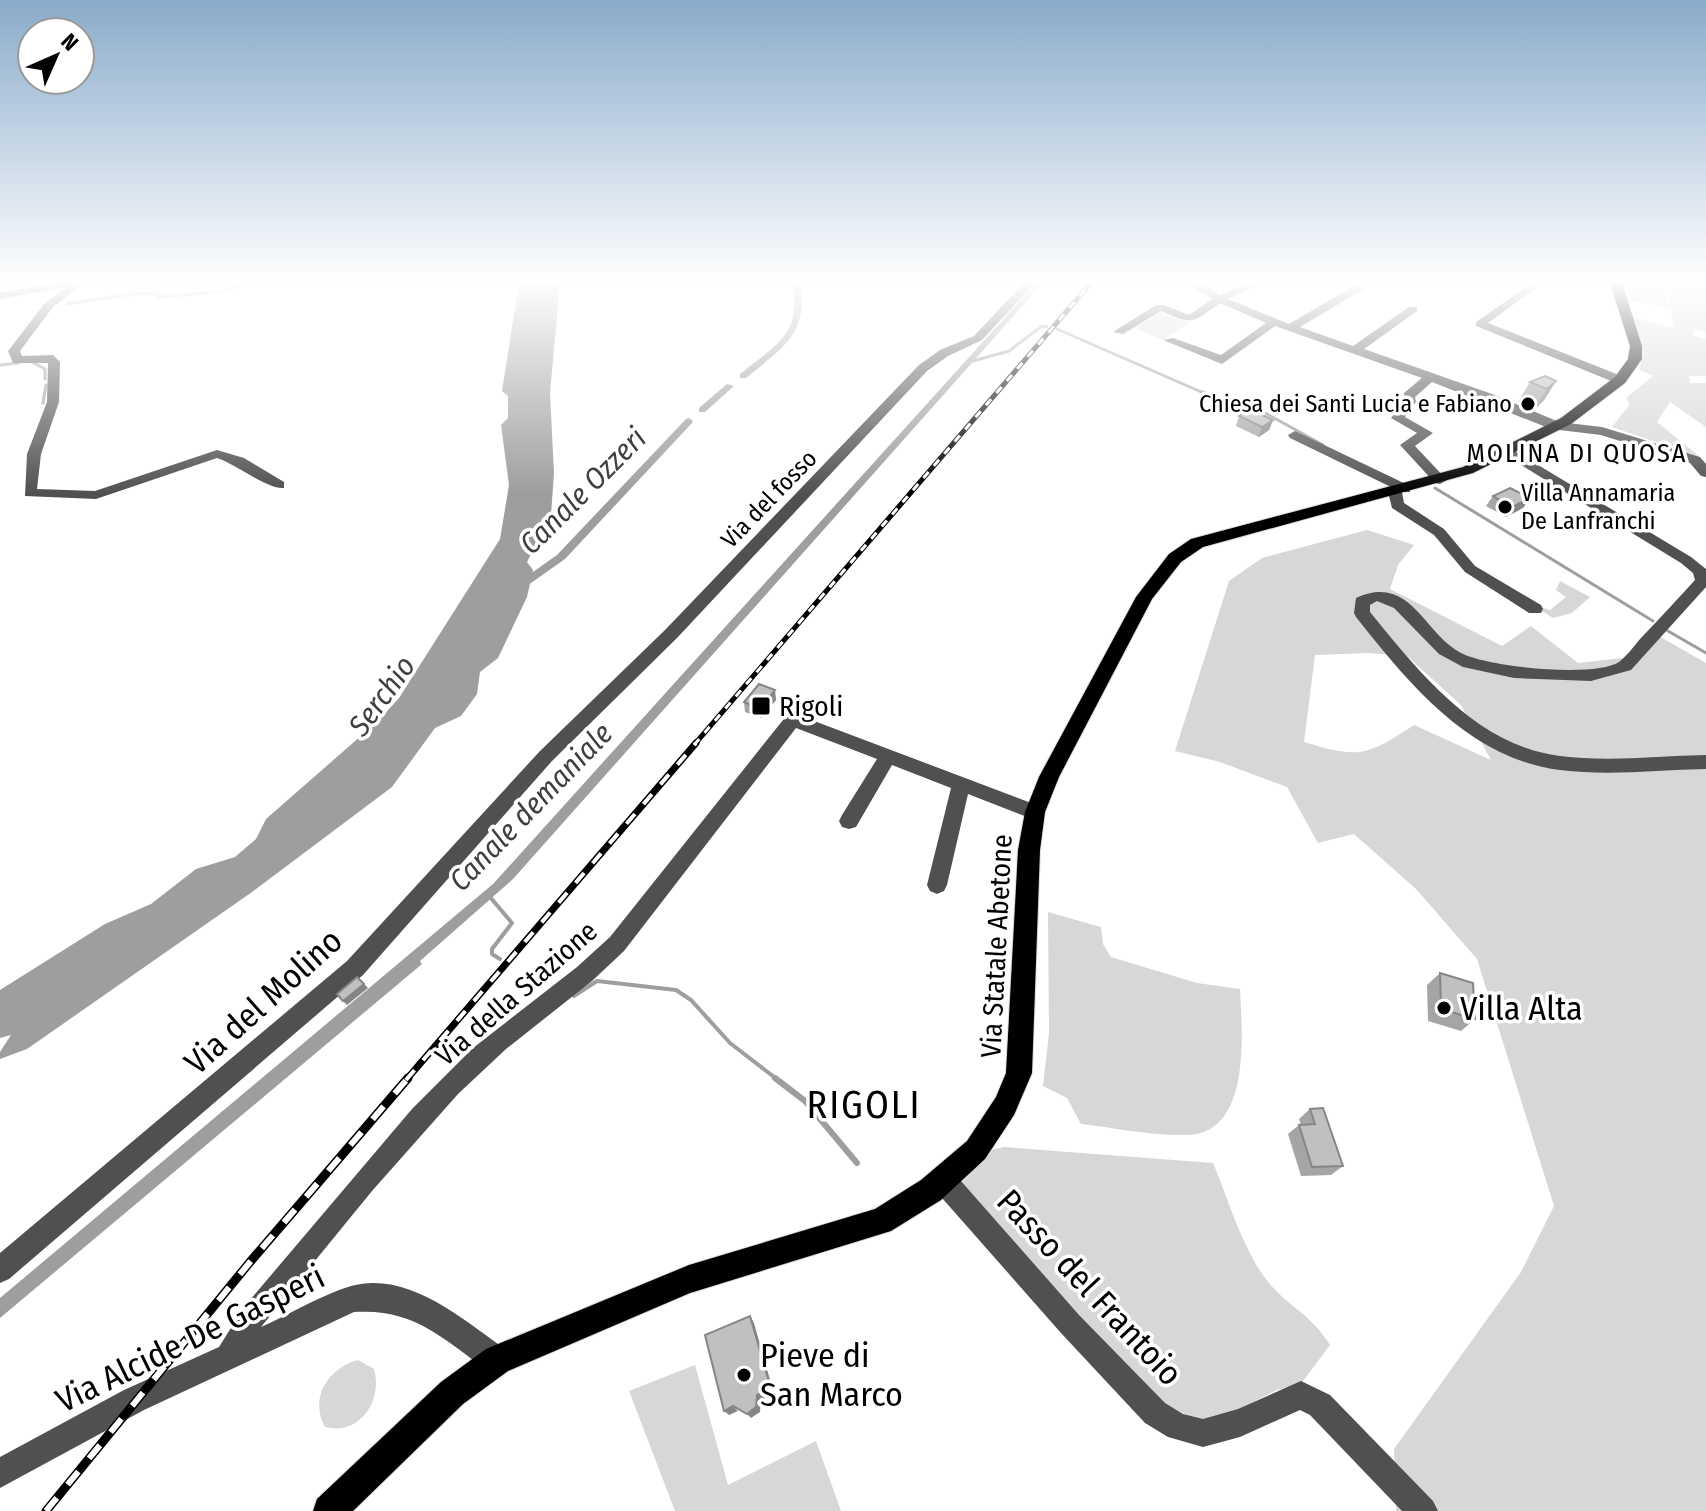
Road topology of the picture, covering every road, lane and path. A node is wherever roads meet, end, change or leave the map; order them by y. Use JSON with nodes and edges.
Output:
{"nodes":[{"id":1,"x":15,"y":354,"type":"edge"},
{"id":2,"x":943,"y":354,"type":"edge"},
{"id":3,"x":1206,"y":354,"type":"edge"},
{"id":4,"x":1233,"y":354,"type":"edge"},
{"id":5,"x":1361,"y":354,"type":"edge"},
{"id":6,"x":1554,"y":354,"type":"edge"},
{"id":7,"x":1636,"y":354,"type":"edge"},
{"id":8,"x":1430,"y":377,"type":"junction"},
{"id":9,"x":1620,"y":380,"type":"junction"},
{"id":10,"x":1556,"y":426,"type":"junction"},
{"id":11,"x":1295,"y":435,"type":"dead end"},
{"id":12,"x":1508,"y":451,"type":"junction"},
{"id":13,"x":1706,"y":473,"type":"edge"},
{"id":14,"x":1440,"y":480,"type":"junction"},
{"id":15,"x":279,"y":485,"type":"dead end"},
{"id":16,"x":1400,"y":491,"type":"junction"},
{"id":17,"x":1705,"y":580,"type":"edge"},
{"id":18,"x":1535,"y":609,"type":"dead end"},
{"id":19,"x":546,"y":756,"type":"joint"},
{"id":20,"x":888,"y":756,"type":"junction"},
{"id":21,"x":1706,"y":762,"type":"edge"},
{"id":22,"x":961,"y":784,"type":"junction"},
{"id":23,"x":1035,"y":812,"type":"junction"},
{"id":24,"x":849,"y":821,"type":"dead end"},
{"id":25,"x":937,"y":885,"type":"dead end"},
{"id":26,"x":944,"y":1181,"type":"junction"},
{"id":27,"x":0,"y":1270,"type":"edge"},
{"id":28,"x":229,"y":1355,"type":"junction"},
{"id":29,"x":497,"y":1360,"type":"junction"},
{"id":30,"x":0,"y":1473,"type":"edge"},
{"id":31,"x":329,"y":1511,"type":"edge"},
{"id":32,"x":1423,"y":1511,"type":"edge"}],
"edges":[{"from":1,"to":15,"type":"street"},
{"from":2,"to":19,"type":"street","name":"Via del fosso"},
{"from":3,"to":4,"type":"street"},
{"from":5,"to":8,"type":"street"},
{"from":6,"to":9,"type":"street"},
{"from":7,"to":9,"type":"main road"},
{"from":8,"to":10,"type":"street"},
{"from":8,"to":14,"type":"street"},
{"from":9,"to":10,"type":"main road","name":"Via Statale Abetone"},
{"from":10,"to":12,"type":"main road","name":"Via Statale Abetone"},
{"from":10,"to":13,"type":"street"},
{"from":11,"to":16,"type":"street"},
{"from":12,"to":14,"type":"main road","name":"Via Statale Abetone"},
{"from":12,"to":17,"type":"street"},
{"from":14,"to":16,"type":"main road","name":"Via Statale Abetone"},
{"from":16,"to":18,"type":"street"},
{"from":16,"to":23,"type":"main road","name":"Via Statale Abetone"},
{"from":17,"to":21,"type":"street"},
{"from":19,"to":27,"type":"street","name":"Via del Molino"},
{"from":20,"to":22,"type":"street","name":"Via della Stazione"},
{"from":20,"to":24,"type":"street"},
{"from":20,"to":28,"type":"street","name":"Via della Stazione"},
{"from":22,"to":23,"type":"street","name":"Via della Stazione"},
{"from":22,"to":25,"type":"street"},
{"from":23,"to":26,"type":"main road","name":"Via Statale Abetone"},
{"from":26,"to":29,"type":"main road","name":"Via Statale Abetone"},
{"from":26,"to":32,"type":"street","name":"Passo del Frantoio"},
{"from":28,"to":29,"type":"street","name":"Via Alcide De Gasperi"},
{"from":28,"to":30,"type":"street","name":"Via Alcide De Gasperi"},
{"from":29,"to":31,"type":"main road","name":"Via Statale Abetone"}]}
